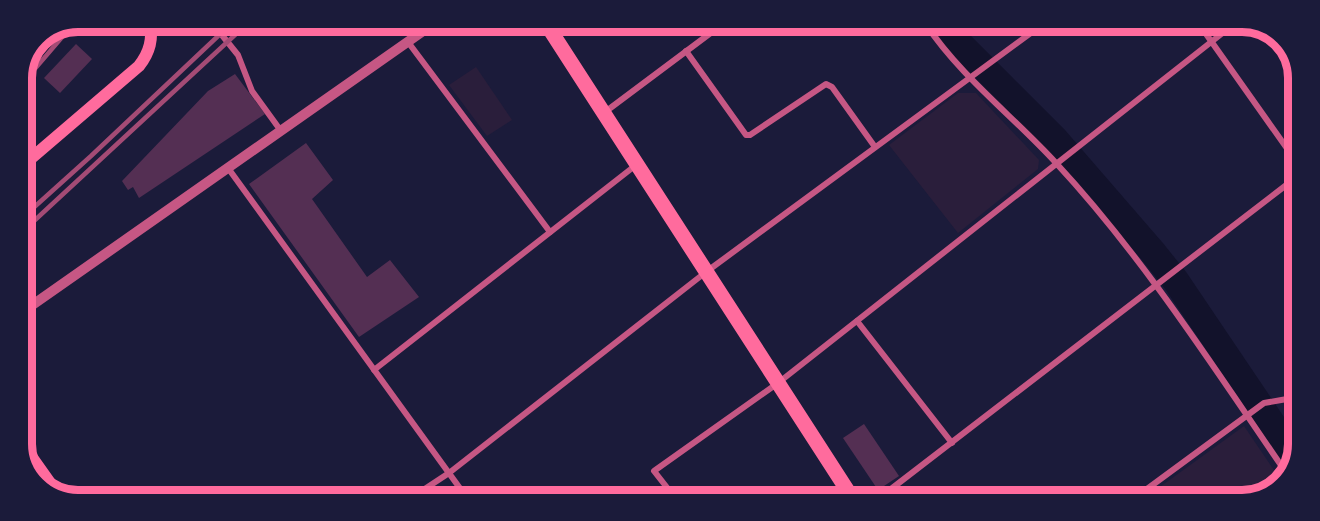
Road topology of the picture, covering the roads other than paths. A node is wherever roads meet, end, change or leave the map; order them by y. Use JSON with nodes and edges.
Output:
{"nodes":[{"id":1,"x":151,"y":32,"type":"edge"},
{"id":2,"x":219,"y":32,"type":"edge"},
{"id":3,"x":422,"y":32,"type":"edge"},
{"id":4,"x":552,"y":32,"type":"edge"},
{"id":5,"x":712,"y":32,"type":"edge"},
{"id":6,"x":933,"y":32,"type":"edge"},
{"id":7,"x":1032,"y":32,"type":"edge"},
{"id":8,"x":1205,"y":32,"type":"edge"},
{"id":9,"x":1224,"y":32,"type":"edge"},
{"id":10,"x":1212,"y":41,"type":"junction"},
{"id":11,"x":408,"y":42,"type":"junction"},
{"id":12,"x":686,"y":51,"type":"junction"},
{"id":13,"x":970,"y":78,"type":"junction"},
{"id":14,"x":604,"y":112,"type":"junction"},
{"id":15,"x":281,"y":131,"type":"junction"},
{"id":16,"x":875,"y":147,"type":"junction"},
{"id":17,"x":1288,"y":150,"type":"edge"},
{"id":18,"x":32,"y":158,"type":"edge"},
{"id":19,"x":1059,"y":161,"type":"junction"},
{"id":20,"x":637,"y":164,"type":"junction"},
{"id":21,"x":228,"y":168,"type":"junction"},
{"id":22,"x":1288,"y":184,"type":"edge"},
{"id":23,"x":550,"y":232,"type":"junction"},
{"id":24,"x":706,"y":272,"type":"junction"},
{"id":25,"x":1155,"y":286,"type":"junction"},
{"id":26,"x":32,"y":306,"type":"edge"},
{"id":27,"x":857,"y":321,"type":"junction"},
{"id":28,"x":374,"y":370,"type":"junction"},
{"id":29,"x":778,"y":384,"type":"junction"},
{"id":30,"x":1287,"y":399,"type":"edge"},
{"id":31,"x":1250,"y":412,"type":"junction"},
{"id":32,"x":952,"y":443,"type":"junction"},
{"id":33,"x":1282,"y":466,"type":"edge"},
{"id":34,"x":449,"y":473,"type":"junction"},
{"id":35,"x":425,"y":489,"type":"edge"},
{"id":36,"x":461,"y":489,"type":"edge"},
{"id":37,"x":669,"y":489,"type":"edge"},
{"id":38,"x":846,"y":489,"type":"edge"},
{"id":39,"x":891,"y":489,"type":"edge"},
{"id":40,"x":1147,"y":489,"type":"edge"}],
"edges":[{"from":1,"to":18,"type":"main road"},
{"from":2,"to":15,"type":"street"},
{"from":3,"to":11,"type":"street"},
{"from":4,"to":14,"type":"highway"},
{"from":5,"to":12,"type":"street"},
{"from":6,"to":13,"type":"street"},
{"from":7,"to":13,"type":"street"},
{"from":8,"to":10,"type":"street"},
{"from":9,"to":10,"type":"street"},
{"from":10,"to":17,"type":"street"},
{"from":10,"to":19,"type":"street"},
{"from":11,"to":15,"type":"street"},
{"from":11,"to":23,"type":"street"},
{"from":12,"to":14,"type":"street"},
{"from":12,"to":16,"type":"street"},
{"from":13,"to":16,"type":"street"},
{"from":13,"to":19,"type":"street"},
{"from":14,"to":20,"type":"highway"},
{"from":15,"to":21,"type":"street"},
{"from":16,"to":24,"type":"street"},
{"from":19,"to":25,"type":"street"},
{"from":19,"to":27,"type":"street"},
{"from":20,"to":23,"type":"street"},
{"from":20,"to":24,"type":"highway"},
{"from":21,"to":26,"type":"street"},
{"from":21,"to":28,"type":"street"},
{"from":22,"to":25,"type":"street"},
{"from":23,"to":28,"type":"street"},
{"from":24,"to":29,"type":"highway"},
{"from":24,"to":34,"type":"street"},
{"from":25,"to":31,"type":"street"},
{"from":25,"to":32,"type":"street"},
{"from":27,"to":29,"type":"street"},
{"from":27,"to":32,"type":"street"},
{"from":28,"to":34,"type":"street"},
{"from":29,"to":37,"type":"street"},
{"from":29,"to":38,"type":"highway"},
{"from":30,"to":31,"type":"street"},
{"from":31,"to":33,"type":"street"},
{"from":31,"to":40,"type":"street"},
{"from":32,"to":39,"type":"street"},
{"from":34,"to":35,"type":"street"},
{"from":34,"to":36,"type":"street"}]}
